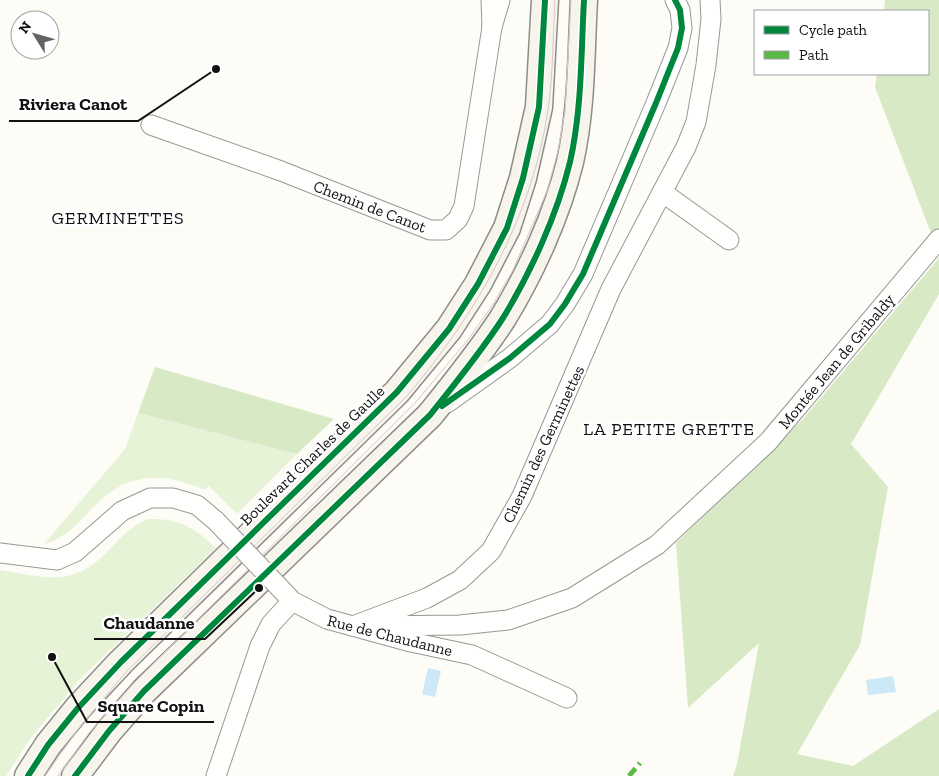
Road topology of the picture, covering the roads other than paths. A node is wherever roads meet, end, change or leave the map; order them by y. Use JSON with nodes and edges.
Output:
{"nodes":[{"id":1,"x":491,"y":0,"type":"edge"},
{"id":2,"x":500,"y":0,"type":"edge"},
{"id":3,"x":545,"y":0,"type":"edge"},
{"id":4,"x":584,"y":0,"type":"edge"},
{"id":5,"x":675,"y":0,"type":"edge"},
{"id":6,"x":710,"y":0,"type":"edge"},
{"id":7,"x":492,"y":27,"type":"junction"},
{"id":8,"x":151,"y":125,"type":"dead end"},
{"id":9,"x":662,"y":192,"type":"junction"},
{"id":10,"x":939,"y":239,"type":"edge"},
{"id":11,"x":729,"y":240,"type":"dead end"},
{"id":12,"x":430,"y":415,"type":"junction"},
{"id":13,"x":0,"y":553,"type":"edge"},
{"id":14,"x":292,"y":602,"type":"junction"},
{"id":15,"x":353,"y":626,"type":"junction"},
{"id":16,"x":567,"y":698,"type":"dead end"},
{"id":17,"x":28,"y":776,"type":"edge"},
{"id":18,"x":75,"y":776,"type":"edge"},
{"id":19,"x":216,"y":776,"type":"edge"}],
"edges":[{"from":1,"to":7,"type":"street","name":"Chemin de Canot"},
{"from":2,"to":7,"type":"street","name":"Chemin de Canot"},
{"from":3,"to":17,"type":"main road","name":"Boulevard Charles de Gaulle"},
{"from":4,"to":12,"type":"main road"},
{"from":5,"to":12,"type":"street"},
{"from":6,"to":9,"type":"street","name":"Chemin des Germinettes"},
{"from":7,"to":8,"type":"street","name":"Chemin de Canot"},
{"from":9,"to":11,"type":"street"},
{"from":9,"to":15,"type":"street","name":"Chemin des Germinettes"},
{"from":10,"to":15,"type":"street","name":"Montée Jean de Gribaldy"},
{"from":12,"to":18,"type":"main road"},
{"from":13,"to":14,"type":"street","name":"Rue de Chaudanne","bridge":true},
{"from":14,"to":15,"type":"street","name":"Rue de Chaudanne"},
{"from":14,"to":19,"type":"street"},
{"from":15,"to":16,"type":"street","name":"Rue de Chaudanne"}]}
